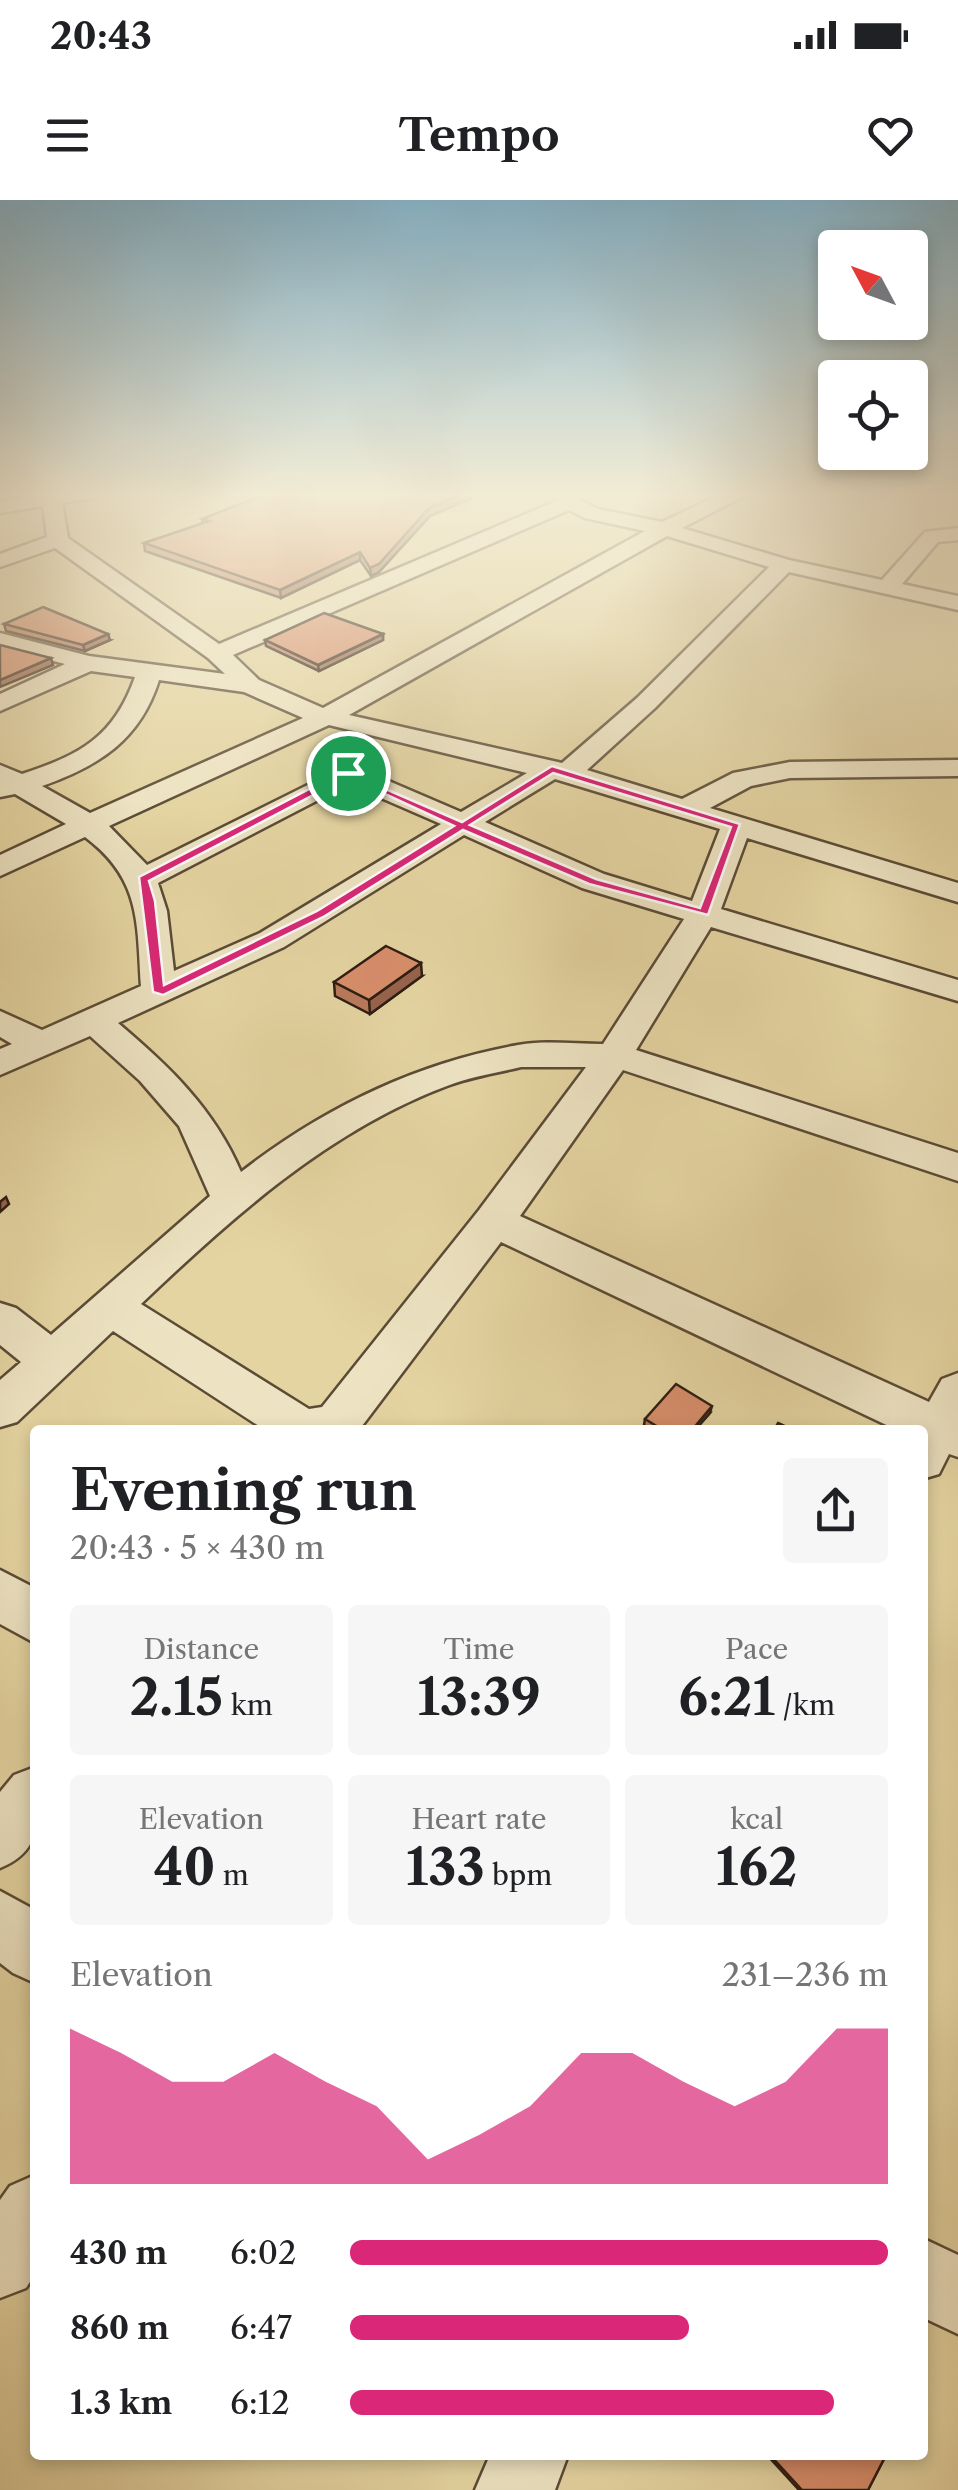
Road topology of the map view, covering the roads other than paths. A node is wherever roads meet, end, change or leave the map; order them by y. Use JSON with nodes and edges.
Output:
{"nodes":[{"id":1,"x":139,"y":600,"type":"edge"},
{"id":2,"x":338,"y":600,"type":"edge"},
{"id":3,"x":534,"y":600,"type":"edge"},
{"id":4,"x":749,"y":600,"type":"edge"},
{"id":5,"x":0,"y":640,"type":"edge"},
{"id":6,"x":217,"y":653,"type":"junction"},
{"id":7,"x":88,"y":664,"type":"junction"},
{"id":8,"x":150,"y":669,"type":"junction"},
{"id":9,"x":250,"y":685,"type":"junction"},
{"id":10,"x":0,"y":703,"type":"edge"},
{"id":11,"x":324,"y":718,"type":"junction"},
{"id":12,"x":413,"y":740,"type":"junction"},
{"id":13,"x":958,"y":768,"type":"edge"},
{"id":14,"x":560,"y":771,"type":"junction"},
{"id":15,"x":348,"y":773,"type":"junction"},
{"id":16,"x":6,"y":782,"type":"edge"},
{"id":17,"x":683,"y":810,"type":"junction"},
{"id":18,"x":84,"y":824,"type":"junction"},
{"id":19,"x":462,"y":826,"type":"junction"},
{"id":20,"x":736,"y":826,"type":"junction"},
{"id":21,"x":0,"y":867,"type":"edge"},
{"id":22,"x":142,"y":880,"type":"junction"},
{"id":23,"x":958,"y":893,"type":"edge"},
{"id":24,"x":704,"y":912,"type":"junction"},
{"id":25,"x":958,"y":991,"type":"edge"},
{"id":26,"x":159,"y":992,"type":"junction"},
{"id":27,"x":94,"y":1021,"type":"junction"},
{"id":28,"x":0,"y":1022,"type":"edge"},
{"id":29,"x":39,"y":1044,"type":"junction"},
{"id":30,"x":613,"y":1056,"type":"junction"},
{"id":31,"x":0,"y":1063,"type":"edge"},
{"id":32,"x":958,"y":1167,"type":"edge"},
{"id":33,"x":232,"y":1198,"type":"junction"},
{"id":34,"x":494,"y":1221,"type":"junction"},
{"id":35,"x":112,"y":1308,"type":"junction"},
{"id":36,"x":0,"y":1320,"type":"edge"},
{"id":37,"x":52,"y":1362,"type":"junction"},
{"id":38,"x":0,"y":1408,"type":"edge"},
{"id":39,"x":297,"y":1425,"type":"edge"},
{"id":40,"x":330,"y":1425,"type":"edge"},
{"id":41,"x":944,"y":1429,"type":"edge"},
{"id":42,"x":0,"y":1594,"type":"edge"},
{"id":43,"x":30,"y":1615,"type":"edge"},
{"id":44,"x":30,"y":1802,"type":"edge"},
{"id":45,"x":0,"y":1838,"type":"edge"},
{"id":46,"x":0,"y":1922,"type":"edge"},
{"id":47,"x":30,"y":1946,"type":"edge"},
{"id":48,"x":30,"y":2217,"type":"edge"},
{"id":49,"x":0,"y":2262,"type":"edge"},
{"id":50,"x":928,"y":2278,"type":"edge"},
{"id":51,"x":958,"y":2297,"type":"edge"},
{"id":52,"x":527,"y":2460,"type":"edge"},
{"id":53,"x":515,"y":2490,"type":"edge"}],
"edges":[{"from":1,"to":6,"type":"street"},
{"from":2,"to":6,"type":"street"},
{"from":3,"to":11,"type":"street"},
{"from":4,"to":14,"type":"street"},
{"from":5,"to":7,"type":"street"},
{"from":6,"to":9,"type":"street"},
{"from":7,"to":8,"type":"street"},
{"from":7,"to":10,"type":"street"},
{"from":8,"to":9,"type":"street"},
{"from":8,"to":16,"type":"street"},
{"from":9,"to":11,"type":"street"},
{"from":11,"to":12,"type":"street"},
{"from":11,"to":18,"type":"street"},
{"from":12,"to":14,"type":"street"},
{"from":12,"to":15,"type":"street"},
{"from":13,"to":17,"type":"street"},
{"from":14,"to":17,"type":"street"},
{"from":14,"to":19,"type":"street"},
{"from":15,"to":19,"type":"street"},
{"from":15,"to":22,"type":"street"},
{"from":16,"to":18,"type":"street"},
{"from":17,"to":20,"type":"street"},
{"from":18,"to":21,"type":"street"},
{"from":18,"to":22,"type":"street"},
{"from":19,"to":24,"type":"street"},
{"from":19,"to":26,"type":"street"},
{"from":20,"to":23,"type":"street"},
{"from":20,"to":24,"type":"street"},
{"from":22,"to":26,"type":"street"},
{"from":24,"to":25,"type":"street"},
{"from":24,"to":30,"type":"street"},
{"from":26,"to":27,"type":"street"},
{"from":27,"to":29,"type":"street"},
{"from":27,"to":33,"type":"street"},
{"from":28,"to":29,"type":"street"},
{"from":29,"to":31,"type":"street"},
{"from":30,"to":32,"type":"street"},
{"from":30,"to":33,"type":"street"},
{"from":30,"to":34,"type":"street"},
{"from":33,"to":35,"type":"street"},
{"from":34,"to":40,"type":"street"},
{"from":34,"to":41,"type":"street"},
{"from":35,"to":37,"type":"street"},
{"from":35,"to":39,"type":"street"},
{"from":36,"to":37,"type":"street"},
{"from":37,"to":38,"type":"street"},
{"from":42,"to":43,"type":"street"},
{"from":44,"to":45,"type":"street"},
{"from":46,"to":47,"type":"street"},
{"from":48,"to":49,"type":"street"},
{"from":50,"to":51,"type":"street"},
{"from":52,"to":53,"type":"street"}]}
